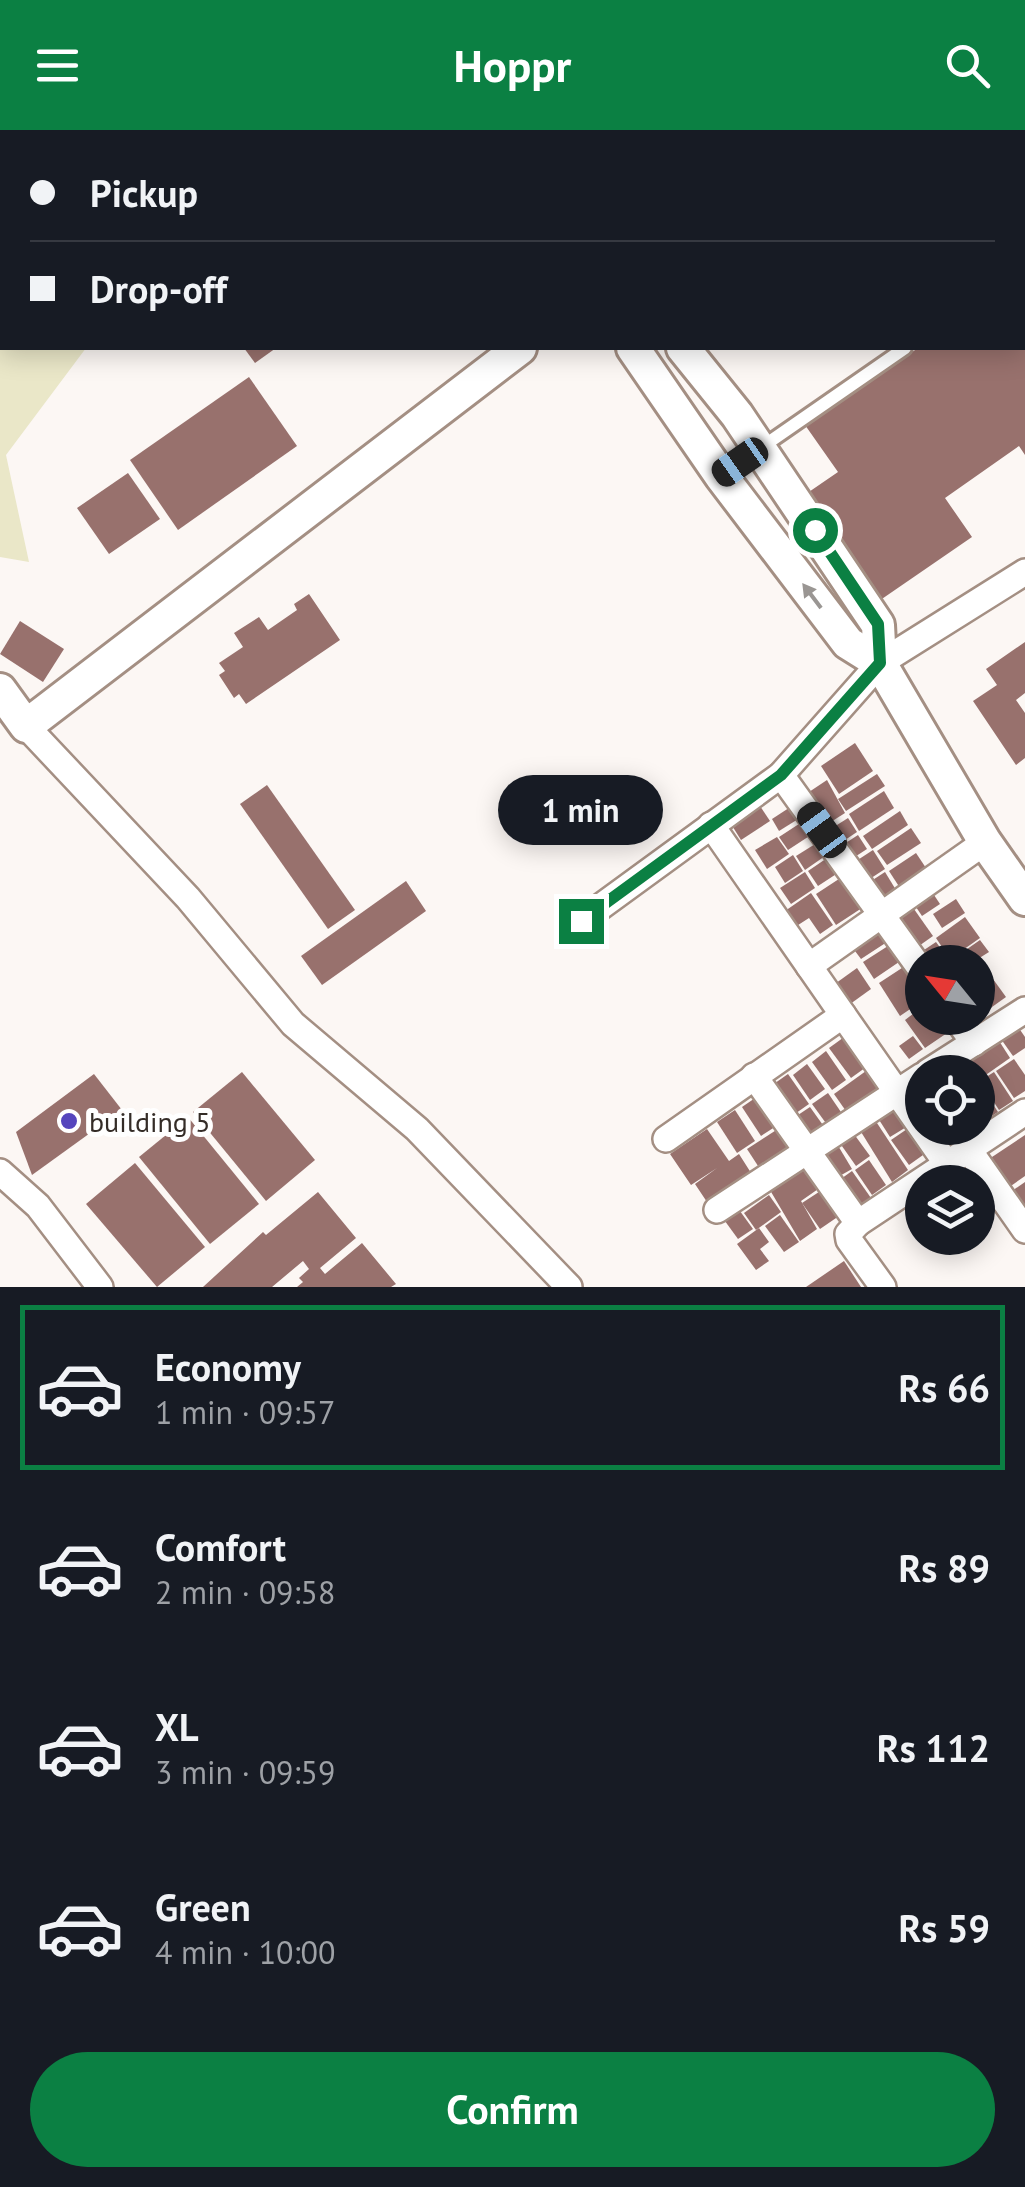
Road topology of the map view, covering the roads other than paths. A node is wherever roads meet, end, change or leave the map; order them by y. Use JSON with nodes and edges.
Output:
{"nodes":[{"id":1,"x":517,"y":350,"type":"edge"},
{"id":2,"x":635,"y":350,"type":"edge"},
{"id":3,"x":685,"y":350,"type":"edge"},
{"id":4,"x":902,"y":350,"type":"edge"},
{"id":5,"x":759,"y":450,"type":"junction"},
{"id":6,"x":720,"y":476,"type":"junction"},
{"id":7,"x":1025,"y":572,"type":"edge"},
{"id":8,"x":880,"y":663,"type":"junction"},
{"id":9,"x":0,"y":690,"type":"edge"},
{"id":10,"x":26,"y":726,"type":"junction"},
{"id":11,"x":781,"y":775,"type":"junction"},
{"id":12,"x":711,"y":824,"type":"junction"},
{"id":13,"x":985,"y":842,"type":"junction"},
{"id":14,"x":1025,"y":899,"type":"edge"},
{"id":15,"x":882,"y":914,"type":"junction"},
{"id":16,"x":581,"y":921,"type":"dead end"},
{"id":17,"x":905,"y":946,"type":"edge"},
{"id":18,"x":809,"y":966,"type":"junction"},
{"id":19,"x":1025,"y":1010,"type":"edge"},
{"id":20,"x":843,"y":1015,"type":"junction"},
{"id":21,"x":969,"y":1035,"type":"edge"},
{"id":22,"x":974,"y":1042,"type":"junction"},
{"id":23,"x":954,"y":1055,"type":"edge"},
{"id":24,"x":754,"y":1076,"type":"junction"},
{"id":25,"x":905,"y":1088,"type":"edge"},
{"id":26,"x":897,"y":1093,"type":"junction"},
{"id":27,"x":1025,"y":1112,"type":"edge"},
{"id":28,"x":666,"y":1140,"type":"dead end"},
{"id":29,"x":807,"y":1151,"type":"junction"},
{"id":30,"x":958,"y":1157,"type":"junction"},
{"id":31,"x":0,"y":1172,"type":"edge"},
{"id":32,"x":718,"y":1210,"type":"dead end"},
{"id":33,"x":858,"y":1223,"type":"junction"},
{"id":34,"x":1025,"y":1230,"type":"edge"},
{"id":35,"x":100,"y":1287,"type":"edge"},
{"id":36,"x":570,"y":1287,"type":"edge"},
{"id":37,"x":883,"y":1287,"type":"edge"}],
"edges":[{"from":1,"to":10,"type":"street"},
{"from":2,"to":6,"type":"street"},
{"from":3,"to":5,"type":"street"},
{"from":4,"to":5,"type":"lane"},
{"from":5,"to":6,"type":"lane"},
{"from":5,"to":8,"type":"street"},
{"from":8,"to":6,"type":"street","one_way":true},
{"from":7,"to":8,"type":"street"},
{"from":8,"to":11,"type":"street"},
{"from":8,"to":13,"type":"street"},
{"from":9,"to":10,"type":"street"},
{"from":10,"to":36,"type":"street"},
{"from":11,"to":12,"type":"street"},
{"from":11,"to":15,"type":"street"},
{"from":12,"to":16,"type":"street"},
{"from":12,"to":18,"type":"street"},
{"from":13,"to":14,"type":"street"},
{"from":13,"to":15,"type":"street"},
{"from":15,"to":17,"type":"street"},
{"from":15,"to":18,"type":"street"},
{"from":18,"to":20,"type":"street"},
{"from":19,"to":22,"type":"street"},
{"from":20,"to":24,"type":"street"},
{"from":20,"to":26,"type":"street"},
{"from":21,"to":22,"type":"street"},
{"from":22,"to":23,"type":"street"},
{"from":24,"to":28,"type":"street"},
{"from":24,"to":29,"type":"street"},
{"from":25,"to":26,"type":"street"},
{"from":26,"to":29,"type":"street"},
{"from":26,"to":30,"type":"street"},
{"from":27,"to":30,"type":"street"},
{"from":29,"to":32,"type":"street"},
{"from":29,"to":33,"type":"street"},
{"from":30,"to":33,"type":"street"},
{"from":30,"to":34,"type":"street"},
{"from":31,"to":35,"type":"street"},
{"from":33,"to":37,"type":"street"}]}
